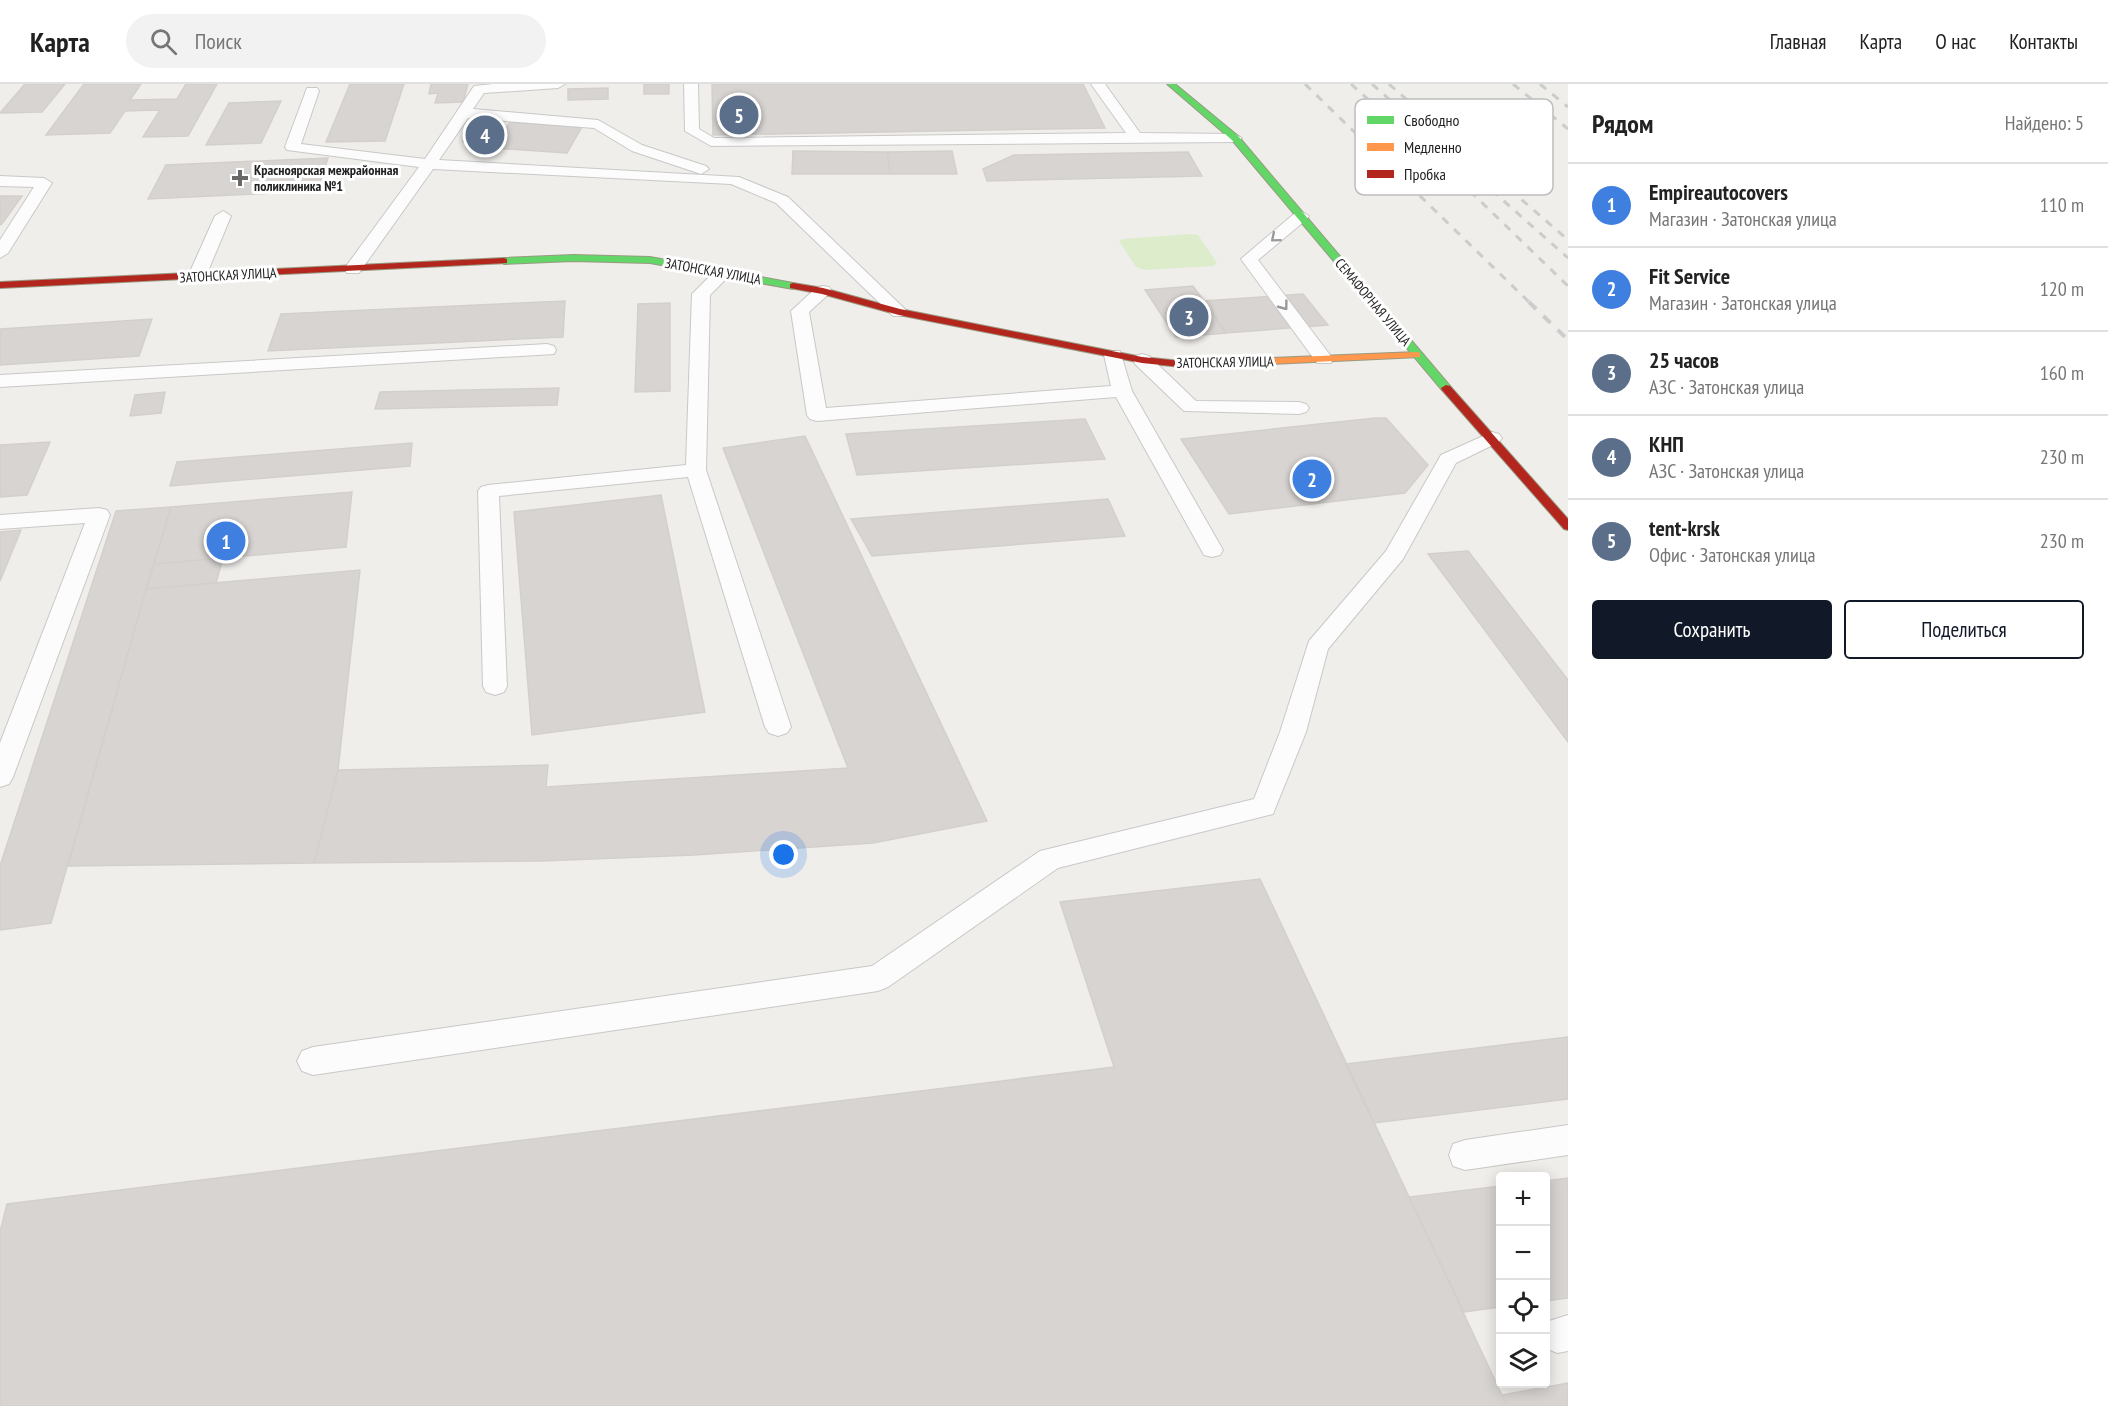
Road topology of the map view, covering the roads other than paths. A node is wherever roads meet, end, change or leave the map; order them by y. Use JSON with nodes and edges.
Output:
{"nodes":[{"id":1,"x":558,"y":84,"type":"edge"},
{"id":2,"x":691,"y":84,"type":"edge"},
{"id":3,"x":1098,"y":84,"type":"edge"},
{"id":4,"x":1171,"y":84,"type":"edge"},
{"id":5,"x":312,"y":91,"type":"dead end"},
{"id":6,"x":464,"y":113,"type":"junction"},
{"id":7,"x":1136,"y":137,"type":"junction"},
{"id":8,"x":1235,"y":138,"type":"junction"},
{"id":9,"x":429,"y":164,"type":"junction"},
{"id":10,"x":734,"y":180,"type":"junction"},
{"id":11,"x":0,"y":181,"type":"edge"},
{"id":12,"x":223,"y":216,"type":"dead end"},
{"id":13,"x":1301,"y":216,"type":"junction"},
{"id":14,"x":0,"y":254,"type":"edge"},
{"id":15,"x":353,"y":269,"type":"junction"},
{"id":16,"x":723,"y":273,"type":"junction"},
{"id":17,"x":197,"y":276,"type":"junction"},
{"id":18,"x":0,"y":285,"type":"edge"},
{"id":19,"x":824,"y":291,"type":"junction"},
{"id":20,"x":899,"y":312,"type":"junction"},
{"id":21,"x":547,"y":350,"type":"dead end"},
{"id":22,"x":1113,"y":355,"type":"junction"},
{"id":23,"x":1417,"y":355,"type":"junction"},
{"id":24,"x":1324,"y":359,"type":"junction"},
{"id":25,"x":1142,"y":360,"type":"junction"},
{"id":26,"x":0,"y":381,"type":"edge"},
{"id":27,"x":1122,"y":392,"type":"junction"},
{"id":28,"x":1299,"y":408,"type":"dead end"},
{"id":29,"x":1492,"y":438,"type":"junction"},
{"id":30,"x":696,"y":470,"type":"junction"},
{"id":31,"x":0,"y":522,"type":"edge"},
{"id":32,"x":1568,"y":526,"type":"edge"},
{"id":33,"x":1212,"y":550,"type":"dead end"},
{"id":34,"x":495,"y":686,"type":"dead end"},
{"id":35,"x":778,"y":727,"type":"dead end"},
{"id":36,"x":0,"y":777,"type":"edge"},
{"id":37,"x":313,"y":1061,"type":"dead end"},
{"id":38,"x":1568,"y":1140,"type":"edge"},
{"id":39,"x":1465,"y":1155,"type":"dead end"}],
"edges":[{"from":1,"to":6,"type":"lane"},
{"from":2,"to":7,"type":"lane"},
{"from":3,"to":7,"type":"lane"},
{"from":4,"to":8,"type":"main road","name":"СЕМАФОРНАЯ УЛИЦА"},
{"from":5,"to":9,"type":"lane"},
{"from":6,"to":9,"type":"lane"},
{"from":6,"to":10,"type":"lane"},
{"from":7,"to":8,"type":"lane"},
{"from":8,"to":13,"type":"main road","name":"СЕМАФОРНАЯ УЛИЦА"},
{"from":9,"to":10,"type":"lane"},
{"from":9,"to":15,"type":"lane"},
{"from":10,"to":20,"type":"lane"},
{"from":11,"to":14,"type":"lane"},
{"from":12,"to":17,"type":"lane"},
{"from":13,"to":23,"type":"main road","name":"СЕМАФОРНАЯ УЛИЦА"},
{"from":13,"to":24,"type":"lane","one_way":true},
{"from":15,"to":16,"type":"main road","name":"ЗАТОНСКАЯ УЛИЦА"},
{"from":15,"to":17,"type":"main road","name":"ЗАТОНСКАЯ УЛИЦА"},
{"from":16,"to":19,"type":"main road","name":"ЗАТОНСКАЯ УЛИЦА"},
{"from":16,"to":30,"type":"lane"},
{"from":17,"to":18,"type":"main road","name":"ЗАТОНСКАЯ УЛИЦА"},
{"from":19,"to":20,"type":"main road","name":"ЗАТОНСКАЯ УЛИЦА"},
{"from":19,"to":27,"type":"lane"},
{"from":20,"to":22,"type":"main road","name":"ЗАТОНСКАЯ УЛИЦА"},
{"from":21,"to":26,"type":"lane"},
{"from":22,"to":25,"type":"main road","name":"ЗАТОНСКАЯ УЛИЦА"},
{"from":22,"to":27,"type":"lane"},
{"from":23,"to":24,"type":"main road","name":"ЗАТОНСКАЯ УЛИЦА"},
{"from":23,"to":29,"type":"main road","name":"СЕМАФОРНАЯ УЛИЦА"},
{"from":24,"to":25,"type":"main road","name":"ЗАТОНСКАЯ УЛИЦА"},
{"from":25,"to":28,"type":"lane"},
{"from":27,"to":33,"type":"lane"},
{"from":29,"to":32,"type":"main road","name":"СЕМАФОРНАЯ УЛИЦА"},
{"from":29,"to":37,"type":"lane"},
{"from":30,"to":34,"type":"lane"},
{"from":30,"to":35,"type":"lane"},
{"from":31,"to":36,"type":"lane"},
{"from":38,"to":39,"type":"lane"}]}
